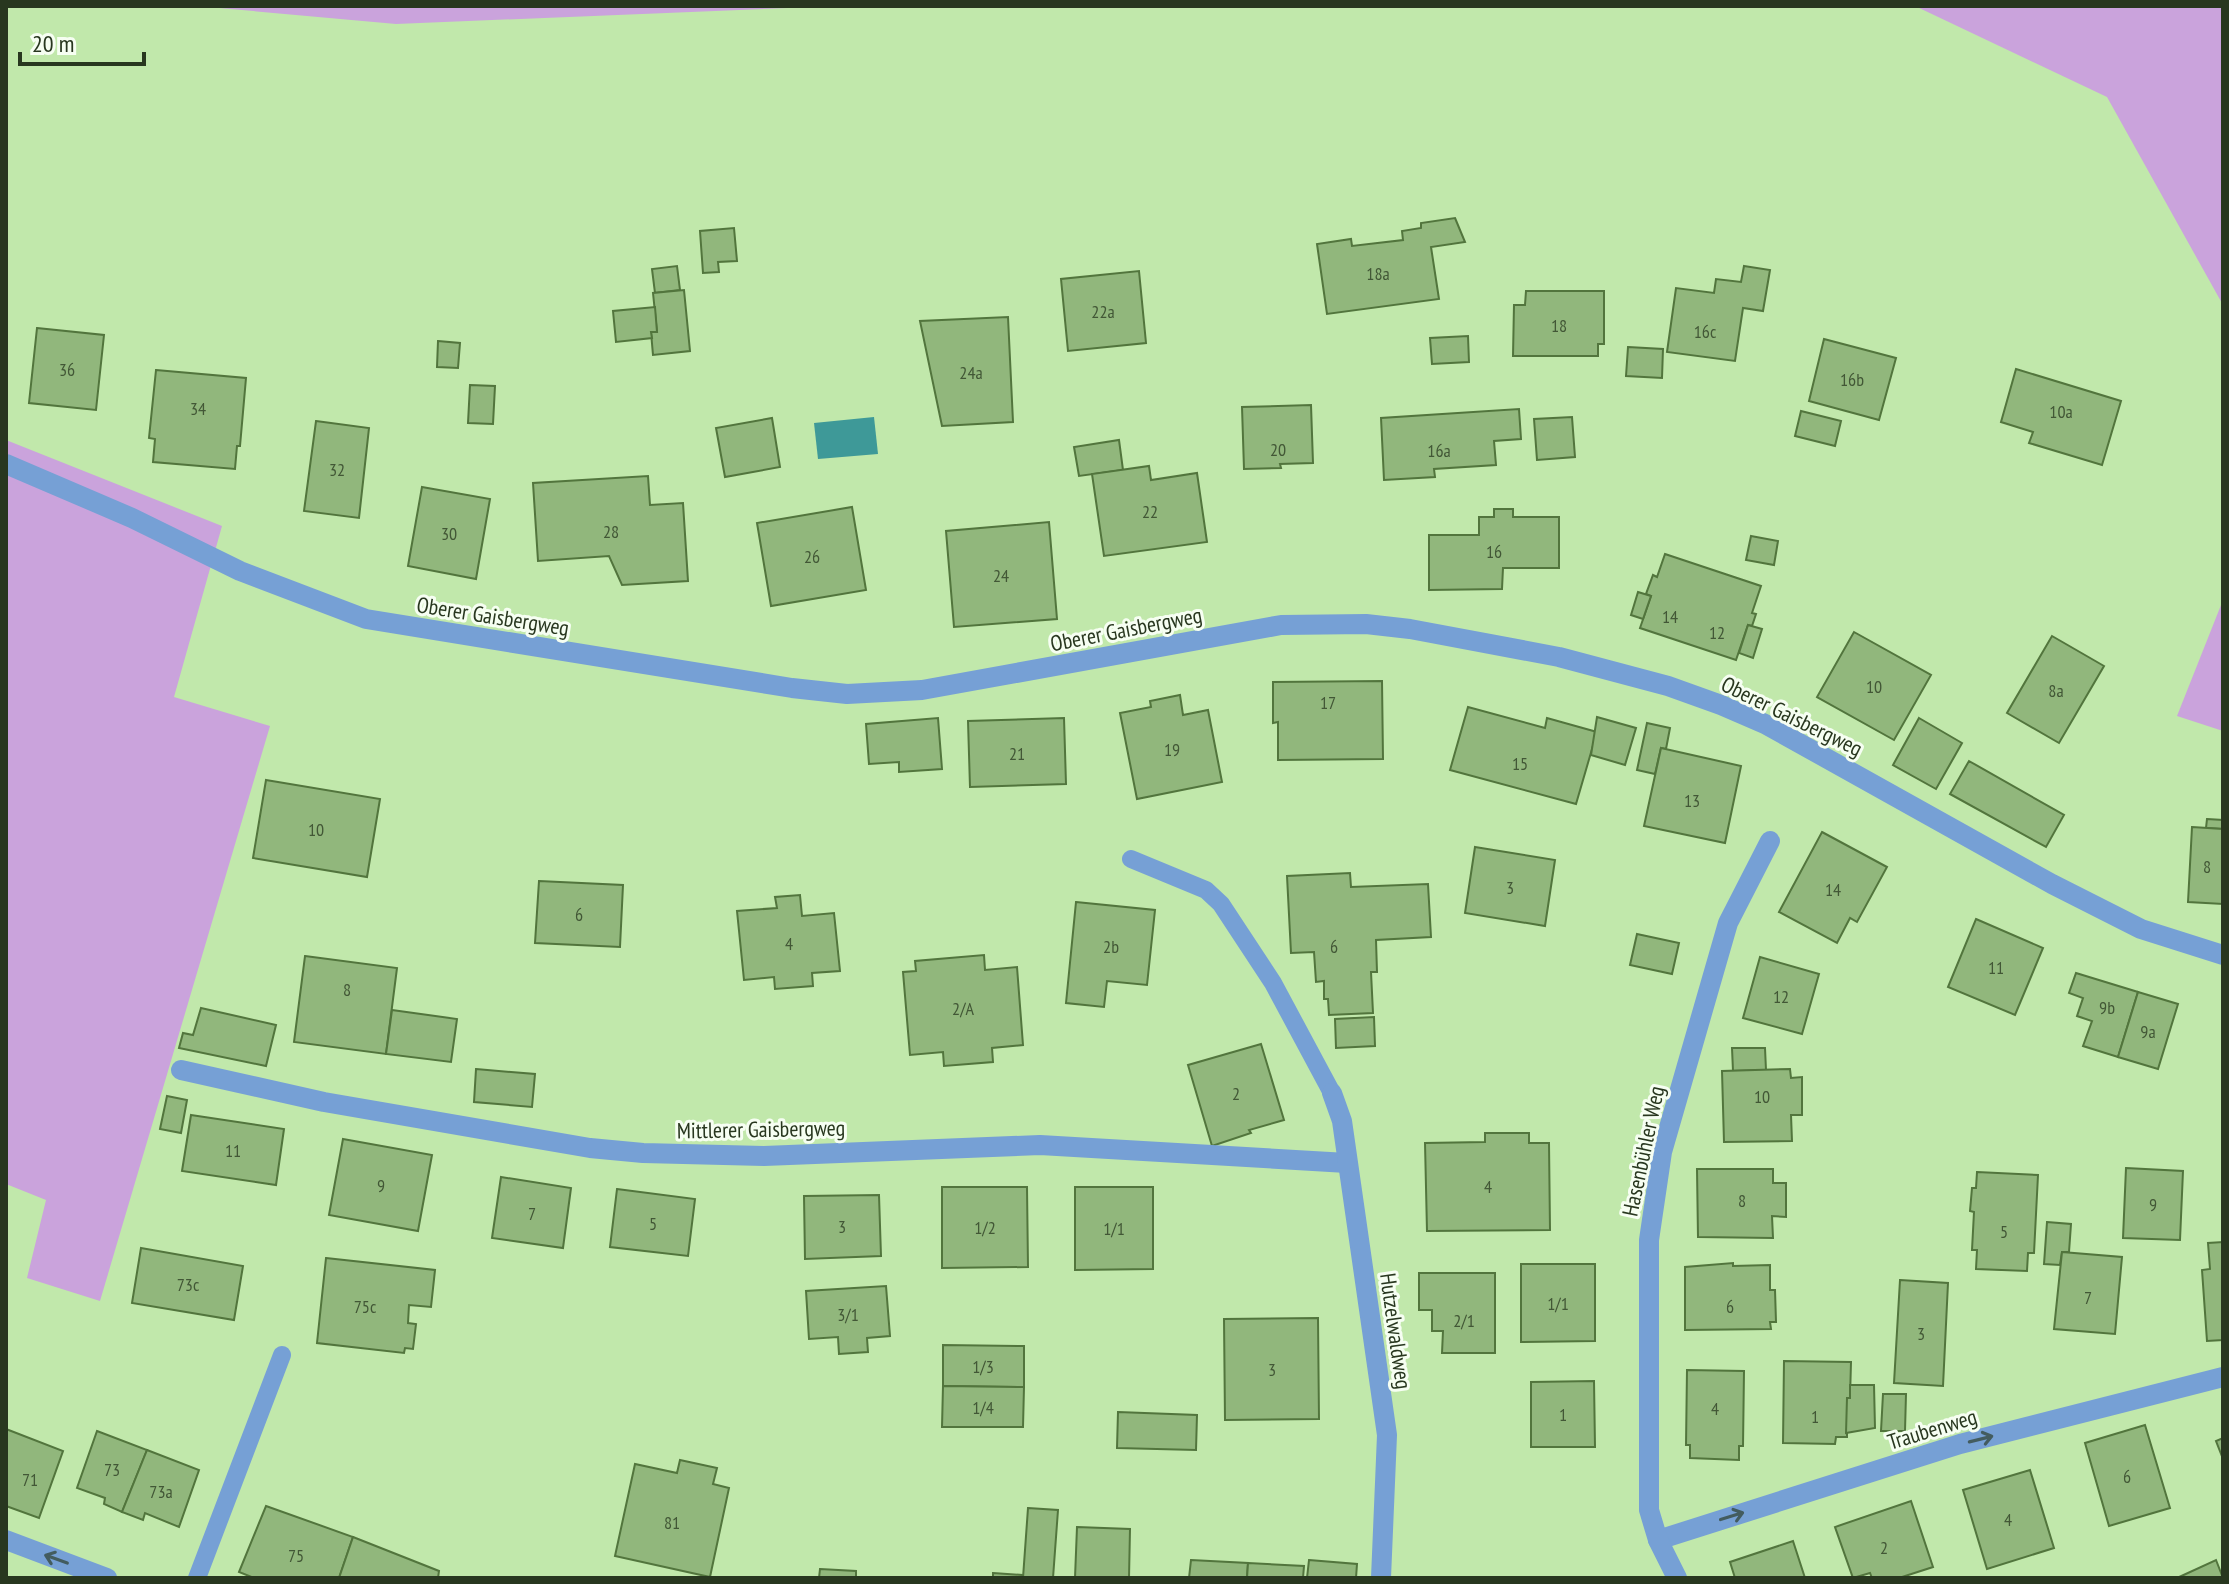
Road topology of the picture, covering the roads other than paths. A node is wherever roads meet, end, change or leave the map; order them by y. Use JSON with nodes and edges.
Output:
{"nodes":[{"id":1,"x":6,"y":464,"type":"edge"},
{"id":2,"x":1770,"y":841,"type":"dead end"},
{"id":3,"x":1131,"y":859,"type":"dead end"},
{"id":4,"x":2223,"y":955,"type":"edge"},
{"id":5,"x":181,"y":1070,"type":"dead end"},
{"id":6,"x":1332,"y":1093,"type":"joint"},
{"id":7,"x":1347,"y":1163,"type":"junction"},
{"id":8,"x":282,"y":1355,"type":"dead end"},
{"id":9,"x":2223,"y":1377,"type":"edge"},
{"id":10,"x":6,"y":1540,"type":"edge"},
{"id":11,"x":1658,"y":1540,"type":"junction"},
{"id":12,"x":107,"y":1578,"type":"edge"},
{"id":13,"x":197,"y":1578,"type":"edge"},
{"id":14,"x":1381,"y":1578,"type":"edge"},
{"id":15,"x":1677,"y":1578,"type":"edge"}],
"edges":[{"from":1,"to":4,"type":"street","name":"Oberer Gaisbergweg"},
{"from":2,"to":11,"type":"street","name":"Hasenbühler Weg"},
{"from":3,"to":6,"type":"lane"},
{"from":5,"to":7,"type":"street","name":"Mittlerer Gaisbergweg"},
{"from":6,"to":7,"type":"street","name":"Hutzelwaldweg"},
{"from":7,"to":14,"type":"street","name":"Hutzelwaldweg"},
{"from":8,"to":13,"type":"lane"},
{"from":11,"to":9,"type":"street","name":"Traubenweg","one_way":true},
{"from":12,"to":10,"type":"street","one_way":true},
{"from":11,"to":15,"type":"street","name":"Hasenbühler Weg"}]}
